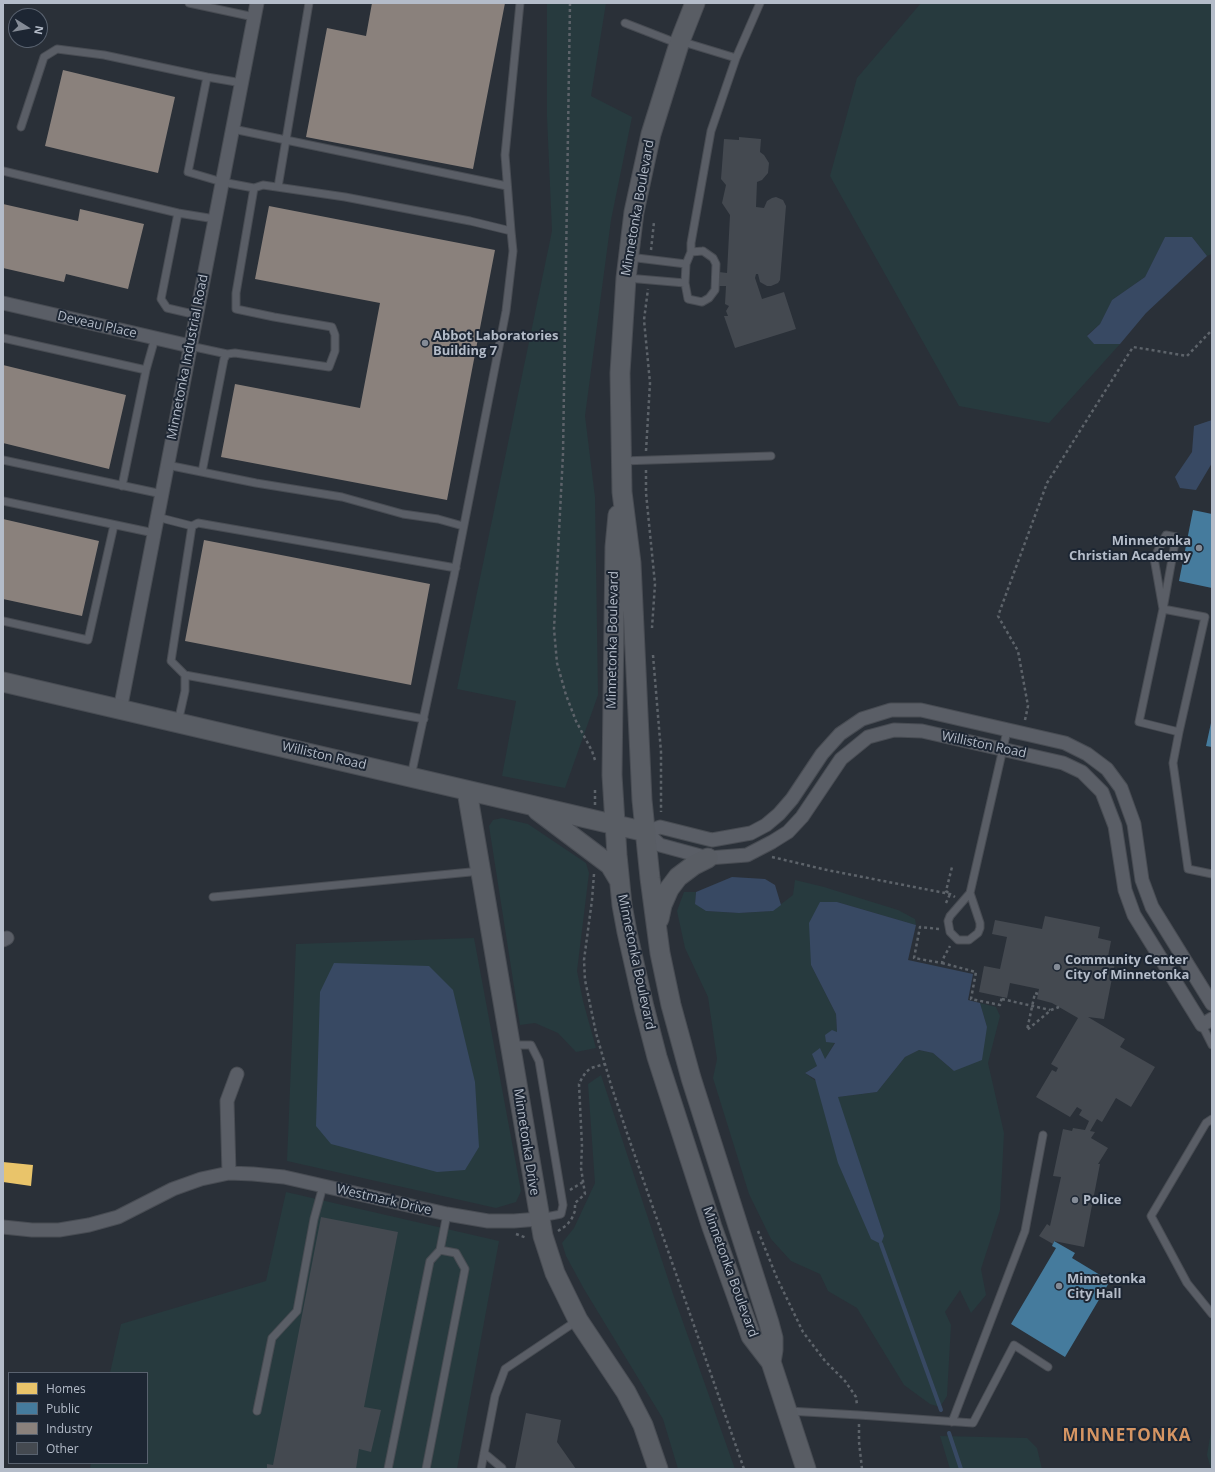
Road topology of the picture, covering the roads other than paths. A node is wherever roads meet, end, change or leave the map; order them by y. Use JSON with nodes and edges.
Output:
{"nodes":[{"id":1,"x":189,"y":3,"type":"edge"},
{"id":2,"x":257,"y":3,"type":"edge"},
{"id":3,"x":309,"y":3,"type":"edge"},
{"id":4,"x":520,"y":3,"type":"edge"},
{"id":5,"x":695,"y":3,"type":"edge"},
{"id":6,"x":760,"y":3,"type":"edge"},
{"id":7,"x":225,"y":7,"type":"edge"},
{"id":8,"x":254,"y":16,"type":"junction"},
{"id":9,"x":625,"y":23,"type":"dead end"},
{"id":10,"x":679,"y":43,"type":"junction"},
{"id":11,"x":736,"y":58,"type":"junction"},
{"id":12,"x":207,"y":77,"type":"junction"},
{"id":13,"x":242,"y":83,"type":"junction"},
{"id":14,"x":21,"y":126,"type":"dead end"},
{"id":15,"x":233,"y":129,"type":"junction"},
{"id":16,"x":286,"y":140,"type":"junction"},
{"id":17,"x":3,"y":170,"type":"edge"},
{"id":18,"x":222,"y":182,"type":"junction"},
{"id":19,"x":507,"y":186,"type":"junction"},
{"id":20,"x":278,"y":187,"type":"junction"},
{"id":21,"x":254,"y":188,"type":"junction"},
{"id":22,"x":178,"y":213,"type":"junction"},
{"id":23,"x":215,"y":219,"type":"junction"},
{"id":24,"x":511,"y":231,"type":"junction"},
{"id":25,"x":691,"y":252,"type":"junction"},
{"id":26,"x":629,"y":257,"type":"junction"},
{"id":27,"x":686,"y":264,"type":"junction"},
{"id":28,"x":626,"y":278,"type":"junction"},
{"id":29,"x":684,"y":283,"type":"junction"},
{"id":30,"x":3,"y":303,"type":"edge"},
{"id":31,"x":196,"y":315,"type":"junction"},
{"id":32,"x":3,"y":338,"type":"edge"},
{"id":33,"x":155,"y":338,"type":"junction"},
{"id":34,"x":190,"y":346,"type":"junction"},
{"id":35,"x":225,"y":356,"type":"junction"},
{"id":36,"x":146,"y":370,"type":"junction"},
{"id":37,"x":771,"y":456,"type":"dead end"},
{"id":38,"x":3,"y":460,"type":"edge"},
{"id":39,"x":622,"y":461,"type":"junction"},
{"id":40,"x":168,"y":465,"type":"junction"},
{"id":41,"x":202,"y":472,"type":"junction"},
{"id":42,"x":122,"y":486,"type":"junction"},
{"id":43,"x":622,"y":492,"type":"junction"},
{"id":44,"x":162,"y":494,"type":"junction"},
{"id":45,"x":3,"y":501,"type":"edge"},
{"id":46,"x":157,"y":517,"type":"junction"},
{"id":47,"x":114,"y":525,"type":"junction"},
{"id":48,"x":192,"y":526,"type":"junction"},
{"id":49,"x":463,"y":526,"type":"junction"},
{"id":50,"x":154,"y":533,"type":"junction"},
{"id":51,"x":456,"y":568,"type":"junction"},
{"id":52,"x":1162,"y":609,"type":"junction"},
{"id":53,"x":3,"y":621,"type":"edge"},
{"id":54,"x":185,"y":675,"type":"junction"},
{"id":55,"x":3,"y":682,"type":"edge"},
{"id":56,"x":120,"y":710,"type":"junction"},
{"id":57,"x":424,"y":719,"type":"junction"},
{"id":58,"x":178,"y":723,"type":"junction"},
{"id":59,"x":1007,"y":731,"type":"junction"},
{"id":60,"x":1179,"y":732,"type":"junction"},
{"id":61,"x":1003,"y":749,"type":"junction"},
{"id":62,"x":411,"y":777,"type":"junction"},
{"id":63,"x":467,"y":791,"type":"junction"},
{"id":64,"x":531,"y":806,"type":"junction"},
{"id":65,"x":615,"y":824,"type":"junction"},
{"id":66,"x":646,"y":832,"type":"junction"},
{"id":67,"x":708,"y":858,"type":"junction"},
{"id":68,"x":481,"y":871,"type":"junction"},
{"id":69,"x":1212,"y":874,"type":"edge"},
{"id":70,"x":620,"y":881,"type":"junction"},
{"id":71,"x":970,"y":893,"type":"junction"},
{"id":72,"x":213,"y":898,"type":"dead end"},
{"id":73,"x":657,"y":929,"type":"junction"},
{"id":74,"x":1212,"y":1004,"type":"edge"},
{"id":75,"x":1207,"y":1022,"type":"edge"},
{"id":76,"x":510,"y":1045,"type":"junction"},
{"id":77,"x":1212,"y":1045,"type":"edge"},
{"id":78,"x":237,"y":1074,"type":"dead end"},
{"id":79,"x":1212,"y":1119,"type":"edge"},
{"id":80,"x":1043,"y":1135,"type":"dead end"},
{"id":81,"x":229,"y":1173,"type":"junction"},
{"id":82,"x":323,"y":1186,"type":"junction"},
{"id":83,"x":447,"y":1214,"type":"junction"},
{"id":84,"x":3,"y":1227,"type":"edge"},
{"id":85,"x":541,"y":1227,"type":"junction"},
{"id":86,"x":440,"y":1250,"type":"junction"},
{"id":87,"x":1212,"y":1314,"type":"edge"},
{"id":88,"x":578,"y":1320,"type":"junction"},
{"id":89,"x":771,"y":1362,"type":"junction"},
{"id":90,"x":1048,"y":1367,"type":"dead end"},
{"id":91,"x":257,"y":1411,"type":"dead end"},
{"id":92,"x":787,"y":1411,"type":"junction"},
{"id":93,"x":952,"y":1422,"type":"junction"},
{"id":94,"x":484,"y":1453,"type":"junction"},
{"id":95,"x":388,"y":1469,"type":"edge"},
{"id":96,"x":426,"y":1469,"type":"edge"},
{"id":97,"x":481,"y":1469,"type":"edge"},
{"id":98,"x":502,"y":1469,"type":"edge"},
{"id":99,"x":658,"y":1469,"type":"edge"},
{"id":100,"x":806,"y":1469,"type":"edge"}],
"edges":[{"from":1,"to":7,"type":"lane"},
{"from":2,"to":8,"type":"street","name":"Minnetonka Industrial Road"},
{"from":3,"to":16,"type":"lane"},
{"from":4,"to":19,"type":"lane"},
{"from":5,"to":10,"type":"main road","name":"Minnetonka Boulevard"},
{"from":6,"to":11,"type":"lane"},
{"from":7,"to":8,"type":"lane"},
{"from":8,"to":13,"type":"street","name":"Minnetonka Industrial Road"},
{"from":9,"to":10,"type":"lane"},
{"from":10,"to":11,"type":"lane"},
{"from":10,"to":26,"type":"main road","name":"Minnetonka Boulevard"},
{"from":11,"to":25,"type":"lane"},
{"from":12,"to":13,"type":"lane"},
{"from":12,"to":14,"type":"lane"},
{"from":12,"to":18,"type":"lane"},
{"from":13,"to":15,"type":"street","name":"Minnetonka Industrial Road"},
{"from":15,"to":16,"type":"lane"},
{"from":15,"to":18,"type":"street","name":"Minnetonka Industrial Road"},
{"from":16,"to":19,"type":"lane"},
{"from":16,"to":20,"type":"lane"},
{"from":17,"to":22,"type":"lane"},
{"from":18,"to":21,"type":"lane"},
{"from":18,"to":23,"type":"street","name":"Minnetonka Industrial Road"},
{"from":19,"to":24,"type":"lane"},
{"from":20,"to":21,"type":"lane"},
{"from":20,"to":24,"type":"lane"},
{"from":21,"to":35,"type":"lane"},
{"from":22,"to":23,"type":"lane"},
{"from":22,"to":31,"type":"lane"},
{"from":23,"to":31,"type":"street","name":"Minnetonka Industrial Road"},
{"from":24,"to":49,"type":"lane"},
{"from":25,"to":27,"type":"lane"},
{"from":25,"to":29,"type":"lane"},
{"from":26,"to":27,"type":"lane"},
{"from":26,"to":28,"type":"main road","name":"Minnetonka Boulevard"},
{"from":27,"to":29,"type":"lane"},
{"from":28,"to":29,"type":"lane"},
{"from":28,"to":39,"type":"main road","name":"Minnetonka Boulevard"},
{"from":30,"to":33,"type":"street","name":"Deveau Place"},
{"from":31,"to":34,"type":"street","name":"Minnetonka Industrial Road"},
{"from":32,"to":36,"type":"lane"},
{"from":33,"to":34,"type":"street","name":"Deveau Place"},
{"from":33,"to":36,"type":"lane"},
{"from":34,"to":35,"type":"lane"},
{"from":34,"to":40,"type":"street","name":"Minnetonka Industrial Road"},
{"from":35,"to":41,"type":"lane"},
{"from":36,"to":42,"type":"lane"},
{"from":37,"to":39,"type":"lane"},
{"from":38,"to":42,"type":"lane"},
{"from":39,"to":43,"type":"main road","name":"Minnetonka Boulevard"},
{"from":40,"to":41,"type":"lane"},
{"from":40,"to":44,"type":"street","name":"Minnetonka Industrial Road"},
{"from":41,"to":49,"type":"lane"},
{"from":42,"to":44,"type":"lane"},
{"from":43,"to":65,"type":"main road","name":"Minnetonka Boulevard"},
{"from":43,"to":66,"type":"main road","name":"Minnetonka Boulevard"},
{"from":44,"to":46,"type":"street","name":"Minnetonka Industrial Road"},
{"from":45,"to":47,"type":"lane"},
{"from":46,"to":48,"type":"lane"},
{"from":46,"to":50,"type":"street","name":"Minnetonka Industrial Road"},
{"from":47,"to":50,"type":"lane"},
{"from":47,"to":53,"type":"lane"},
{"from":48,"to":51,"type":"lane"},
{"from":48,"to":54,"type":"lane"},
{"from":49,"to":51,"type":"lane"},
{"from":50,"to":56,"type":"street","name":"Minnetonka Industrial Road"},
{"from":51,"to":57,"type":"lane"},
{"from":52,"to":52,"type":"lane"},
{"from":52,"to":60,"type":"lane"},
{"from":52,"to":60,"type":"lane"},
{"from":54,"to":57,"type":"lane"},
{"from":54,"to":58,"type":"lane"},
{"from":55,"to":56,"type":"main road","name":"Williston Road"},
{"from":56,"to":58,"type":"main road","name":"Williston Road"},
{"from":57,"to":62,"type":"lane"},
{"from":58,"to":62,"type":"main road","name":"Williston Road"},
{"from":59,"to":61,"type":"lane"},
{"from":59,"to":66,"type":"street","name":"Williston Road"},
{"from":59,"to":74,"type":"street","name":"Williston Road"},
{"from":60,"to":69,"type":"lane"},
{"from":61,"to":67,"type":"street","name":"Williston Road"},
{"from":61,"to":71,"type":"lane"},
{"from":61,"to":75,"type":"street","name":"Williston Road"},
{"from":62,"to":63,"type":"main road","name":"Williston Road"},
{"from":63,"to":64,"type":"main road","name":"Williston Road"},
{"from":63,"to":68,"type":"main road","name":"Minnetonka Drive"},
{"from":64,"to":65,"type":"main road","name":"Williston Road"},
{"from":64,"to":70,"type":"main road"},
{"from":65,"to":66,"type":"main road","name":"Williston Road"},
{"from":65,"to":70,"type":"main road","name":"Minnetonka Boulevard"},
{"from":66,"to":67,"type":"street","name":"Williston Road"},
{"from":66,"to":73,"type":"main road","name":"Minnetonka Boulevard"},
{"from":67,"to":73,"type":"main road"},
{"from":68,"to":72,"type":"lane"},
{"from":68,"to":76,"type":"main road","name":"Minnetonka Drive"},
{"from":70,"to":89,"type":"main road","name":"Minnetonka Boulevard"},
{"from":71,"to":71,"type":"lane"},
{"from":73,"to":89,"type":"main road","name":"Minnetonka Boulevard"},
{"from":75,"to":77,"type":"lane"},
{"from":76,"to":85,"type":"main road","name":"Minnetonka Drive"},
{"from":76,"to":85,"type":"lane"},
{"from":78,"to":81,"type":"street"},
{"from":79,"to":87,"type":"lane"},
{"from":80,"to":93,"type":"lane"},
{"from":81,"to":82,"type":"street","name":"Westmark Drive"},
{"from":81,"to":84,"type":"street","name":"Westmark Drive"},
{"from":82,"to":83,"type":"street","name":"Westmark Drive"},
{"from":82,"to":91,"type":"lane"},
{"from":83,"to":85,"type":"street","name":"Westmark Drive"},
{"from":83,"to":86,"type":"lane"},
{"from":85,"to":88,"type":"main road","name":"Minnetonka Drive"},
{"from":86,"to":95,"type":"lane"},
{"from":86,"to":96,"type":"lane"},
{"from":88,"to":94,"type":"lane"},
{"from":88,"to":99,"type":"main road","name":"Minnetonka Drive"},
{"from":89,"to":92,"type":"main road","name":"Minnetonka Boulevard"},
{"from":90,"to":93,"type":"lane"},
{"from":92,"to":93,"type":"lane"},
{"from":92,"to":100,"type":"main road","name":"Minnetonka Boulevard"},
{"from":94,"to":97,"type":"lane"},
{"from":94,"to":98,"type":"lane"}]}
